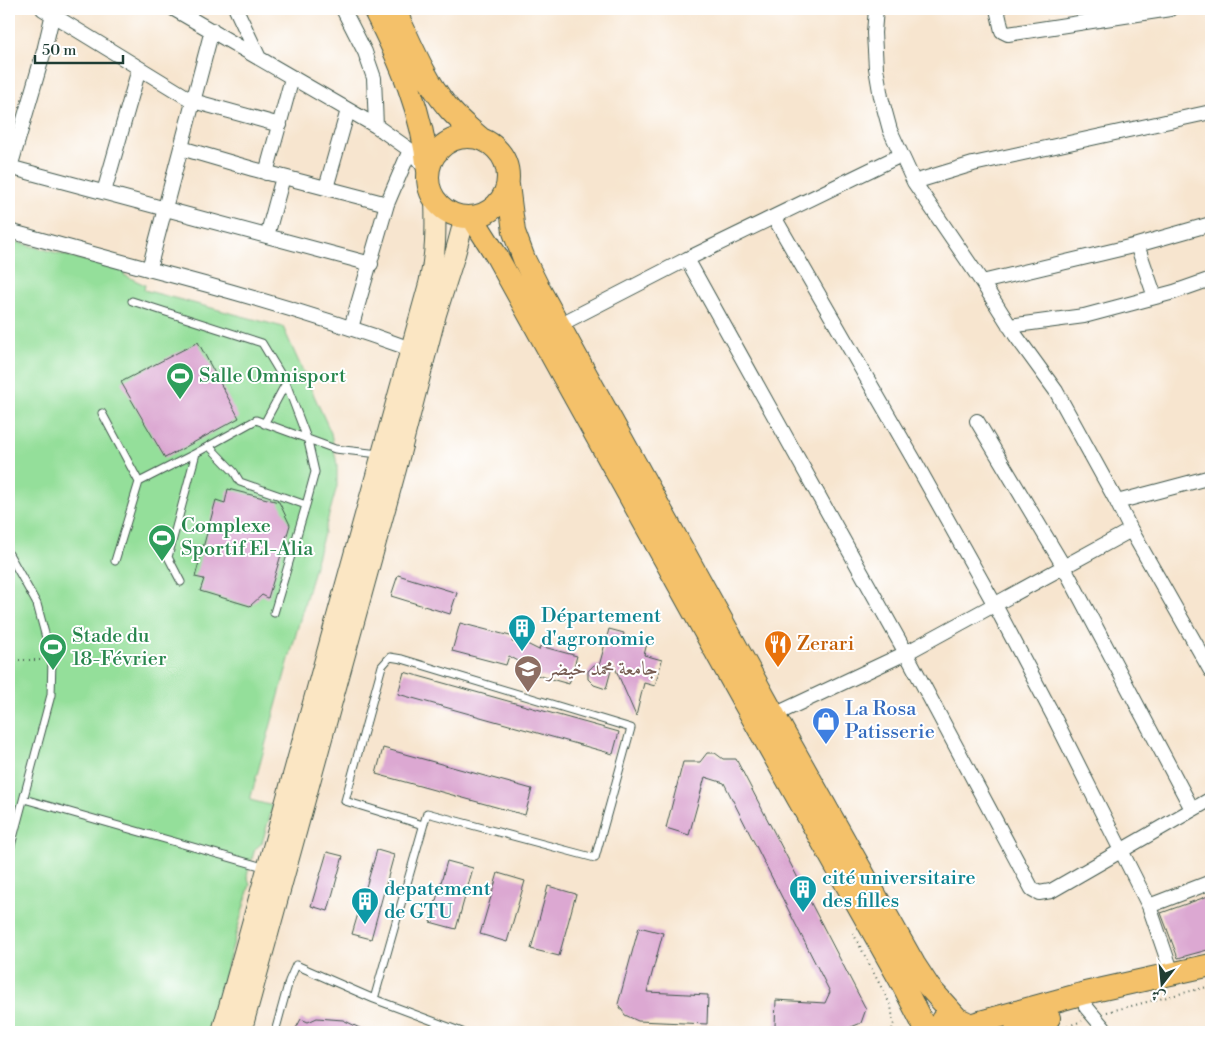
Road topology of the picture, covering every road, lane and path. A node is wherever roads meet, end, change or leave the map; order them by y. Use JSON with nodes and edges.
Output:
{"nodes":[{"id":1,"x":174,"y":9,"type":"edge"},
{"id":2,"x":236,"y":9,"type":"edge"},
{"id":3,"x":343,"y":9,"type":"edge"},
{"id":4,"x":374,"y":9,"type":"edge"},
{"id":5,"x":394,"y":9,"type":"edge"},
{"id":6,"x":876,"y":9,"type":"edge"},
{"id":7,"x":997,"y":9,"type":"edge"},
{"id":8,"x":1170,"y":9,"type":"edge"},
{"id":9,"x":50,"y":11,"type":"edge"},
{"id":10,"x":212,"y":30,"type":"junction"},
{"id":11,"x":259,"y":58,"type":"junction"},
{"id":12,"x":139,"y":69,"type":"junction"},
{"id":13,"x":292,"y":78,"type":"junction"},
{"id":14,"x":193,"y":101,"type":"junction"},
{"id":15,"x":348,"y":110,"type":"junction"},
{"id":16,"x":1211,"y":112,"type":"edge"},
{"id":17,"x":280,"y":125,"type":"junction"},
{"id":18,"x":376,"y":126,"type":"junction"},
{"id":19,"x":479,"y":137,"type":"junction"},
{"id":20,"x":181,"y":148,"type":"junction"},
{"id":21,"x":410,"y":150,"type":"junction"},
{"id":22,"x":901,"y":155,"type":"junction"},
{"id":23,"x":9,"y":168,"type":"edge"},
{"id":24,"x":428,"y":171,"type":"junction"},
{"id":25,"x":266,"y":173,"type":"junction"},
{"id":26,"x":283,"y":177,"type":"junction"},
{"id":27,"x":914,"y":182,"type":"junction"},
{"id":28,"x":508,"y":185,"type":"junction"},
{"id":29,"x":326,"y":188,"type":"junction"},
{"id":30,"x":104,"y":192,"type":"junction"},
{"id":31,"x":435,"y":200,"type":"junction"},
{"id":32,"x":387,"y":204,"type":"junction"},
{"id":33,"x":166,"y":208,"type":"junction"},
{"id":34,"x":469,"y":217,"type":"junction"},
{"id":35,"x":774,"y":217,"type":"junction"},
{"id":36,"x":1211,"y":224,"type":"edge"},
{"id":37,"x":9,"y":231,"type":"edge"},
{"id":38,"x":267,"y":236,"type":"junction"},
{"id":39,"x":1137,"y":245,"type":"junction"},
{"id":40,"x":687,"y":259,"type":"junction"},
{"id":41,"x":371,"y":264,"type":"junction"},
{"id":42,"x":149,"y":269,"type":"junction"},
{"id":43,"x":1211,"y":280,"type":"edge"},
{"id":44,"x":982,"y":282,"type":"junction"},
{"id":45,"x":1155,"y":297,"type":"junction"},
{"id":46,"x":132,"y":301,"type":"dead end"},
{"id":47,"x":559,"y":325,"type":"junction"},
{"id":48,"x":1009,"y":326,"type":"junction"},
{"id":49,"x":351,"y":328,"type":"junction"},
{"id":50,"x":411,"y":348,"type":"junction"},
{"id":51,"x":286,"y":383,"type":"junction"},
{"id":52,"x":102,"y":413,"type":"dead end"},
{"id":53,"x":977,"y":421,"type":"dead end"},
{"id":54,"x":264,"y":424,"type":"junction"},
{"id":55,"x":308,"y":441,"type":"junction"},
{"id":56,"x":209,"y":446,"type":"junction"},
{"id":57,"x":196,"y":453,"type":"junction"},
{"id":58,"x":382,"y":455,"type":"junction"},
{"id":59,"x":1211,"y":477,"type":"edge"},
{"id":60,"x":139,"y":482,"type":"junction"},
{"id":61,"x":1117,"y":502,"type":"junction"},
{"id":62,"x":306,"y":505,"type":"junction"},
{"id":63,"x":1131,"y":530,"type":"junction"},
{"id":64,"x":9,"y":554,"type":"edge"},
{"id":65,"x":115,"y":561,"type":"dead end"},
{"id":66,"x":1064,"y":567,"type":"junction"},
{"id":67,"x":181,"y":582,"type":"dead end"},
{"id":68,"x":995,"y":606,"type":"junction"},
{"id":69,"x":274,"y":613,"type":"dead end"},
{"id":70,"x":906,"y":653,"type":"junction"},
{"id":71,"x":9,"y":660,"type":"edge"},
{"id":72,"x":52,"y":660,"type":"junction"},
{"id":73,"x":1211,"y":671,"type":"edge"},
{"id":74,"x":774,"y":715,"type":"junction"},
{"id":75,"x":24,"y":799,"type":"junction"},
{"id":76,"x":1211,"y":799,"type":"edge"},
{"id":77,"x":1192,"y":809,"type":"junction"},
{"id":78,"x":423,"y":825,"type":"junction"},
{"id":79,"x":1122,"y":852,"type":"junction"},
{"id":80,"x":9,"y":853,"type":"edge"},
{"id":81,"x":267,"y":868,"type":"junction"},
{"id":82,"x":1211,"y":882,"type":"edge"},
{"id":83,"x":1149,"y":906,"type":"junction"},
{"id":84,"x":1211,"y":965,"type":"edge"},
{"id":85,"x":1172,"y":973,"type":"junction"},
{"id":86,"x":1211,"y":976,"type":"edge"},
{"id":87,"x":1211,"y":986,"type":"edge"},
{"id":88,"x":374,"y":999,"type":"junction"},
{"id":89,"x":1089,"y":1012,"type":"junction"},
{"id":90,"x":967,"y":1025,"type":"edge"},
{"id":91,"x":1035,"y":1027,"type":"edge"},
{"id":92,"x":1062,"y":1029,"type":"dead end"},
{"id":93,"x":222,"y":1032,"type":"edge"},
{"id":94,"x":241,"y":1032,"type":"edge"},
{"id":95,"x":275,"y":1032,"type":"edge"},
{"id":96,"x":462,"y":1032,"type":"edge"},
{"id":97,"x":928,"y":1032,"type":"edge"},
{"id":98,"x":1015,"y":1032,"type":"edge"},
{"id":99,"x":1107,"y":1032,"type":"edge"}],
"edges":[{"from":1,"to":10,"type":"street"},
{"from":2,"to":11,"type":"street"},
{"from":3,"to":18,"type":"street"},
{"from":4,"to":24,"type":"main road"},
{"from":5,"to":19,"type":"main road"},
{"from":6,"to":22,"type":"street"},
{"from":7,"to":8,"type":"street"},
{"from":9,"to":12,"type":"street"},
{"from":9,"to":23,"type":"street"},
{"from":10,"to":11,"type":"street"},
{"from":10,"to":14,"type":"street"},
{"from":11,"to":13,"type":"street"},
{"from":12,"to":14,"type":"street"},
{"from":12,"to":30,"type":"street"},
{"from":13,"to":15,"type":"street"},
{"from":13,"to":17,"type":"street"},
{"from":14,"to":17,"type":"street"},
{"from":14,"to":20,"type":"street"},
{"from":15,"to":18,"type":"street"},
{"from":15,"to":29,"type":"street"},
{"from":16,"to":27,"type":"street"},
{"from":17,"to":25,"type":"street"},
{"from":18,"to":21,"type":"street"},
{"from":19,"to":24,"type":"main road"},
{"from":19,"to":28,"type":"main road"},
{"from":20,"to":25,"type":"street"},
{"from":20,"to":33,"type":"street"},
{"from":21,"to":24,"type":"street"},
{"from":21,"to":32,"type":"street"},
{"from":22,"to":27,"type":"street"},
{"from":22,"to":35,"type":"street"},
{"from":23,"to":30,"type":"street"},
{"from":24,"to":31,"type":"main road"},
{"from":25,"to":26,"type":"street"},
{"from":26,"to":29,"type":"street"},
{"from":26,"to":38,"type":"street"},
{"from":27,"to":44,"type":"street"},
{"from":28,"to":34,"type":"main road"},
{"from":28,"to":47,"type":"main road"},
{"from":29,"to":32,"type":"street"},
{"from":30,"to":33,"type":"street"},
{"from":31,"to":34,"type":"main road"},
{"from":31,"to":50,"type":"main road"},
{"from":32,"to":41,"type":"street"},
{"from":33,"to":38,"type":"street"},
{"from":33,"to":42,"type":"street"},
{"from":34,"to":94,"type":"main road"},
{"from":34,"to":97,"type":"main road"},
{"from":35,"to":40,"type":"street"},
{"from":35,"to":68,"type":"street"},
{"from":36,"to":39,"type":"street"},
{"from":37,"to":42,"type":"street"},
{"from":38,"to":41,"type":"street"},
{"from":39,"to":44,"type":"street"},
{"from":39,"to":45,"type":"street"},
{"from":40,"to":47,"type":"street"},
{"from":40,"to":70,"type":"street"},
{"from":41,"to":49,"type":"street"},
{"from":42,"to":49,"type":"street"},
{"from":43,"to":45,"type":"street"},
{"from":44,"to":48,"type":"street"},
{"from":45,"to":48,"type":"street"},
{"from":46,"to":51,"type":"lane"},
{"from":47,"to":74,"type":"main road"},
{"from":48,"to":61,"type":"street"},
{"from":49,"to":50,"type":"street"},
{"from":50,"to":58,"type":"main road"},
{"from":51,"to":54,"type":"lane"},
{"from":51,"to":55,"type":"lane"},
{"from":52,"to":60,"type":"lane"},
{"from":53,"to":66,"type":"street"},
{"from":54,"to":55,"type":"lane"},
{"from":54,"to":56,"type":"lane"},
{"from":55,"to":58,"type":"lane"},
{"from":55,"to":62,"type":"lane"},
{"from":56,"to":57,"type":"lane"},
{"from":56,"to":62,"type":"lane"},
{"from":57,"to":60,"type":"lane"},
{"from":57,"to":67,"type":"lane"},
{"from":58,"to":81,"type":"main road"},
{"from":59,"to":61,"type":"street"},
{"from":60,"to":65,"type":"lane"},
{"from":61,"to":63,"type":"street"},
{"from":62,"to":69,"type":"lane"},
{"from":63,"to":66,"type":"street"},
{"from":63,"to":73,"type":"street"},
{"from":64,"to":72,"type":"lane"},
{"from":66,"to":68,"type":"street"},
{"from":66,"to":77,"type":"street"},
{"from":68,"to":70,"type":"street"},
{"from":68,"to":79,"type":"street"},
{"from":70,"to":74,"type":"street"},
{"from":70,"to":79,"type":"street"},
{"from":71,"to":72,"type":"path"},
{"from":72,"to":75,"type":"lane"},
{"from":74,"to":90,"type":"main road"},
{"from":75,"to":80,"type":"lane"},
{"from":75,"to":81,"type":"lane"},
{"from":76,"to":77,"type":"street"},
{"from":77,"to":79,"type":"street"},
{"from":78,"to":78,"type":"lane"},
{"from":78,"to":88,"type":"lane"},
{"from":79,"to":83,"type":"street"},
{"from":81,"to":93,"type":"main road"},
{"from":82,"to":83,"type":"street"},
{"from":83,"to":85,"type":"street"},
{"from":84,"to":85,"type":"main road"},
{"from":85,"to":90,"type":"main road"},
{"from":86,"to":89,"type":"main road"},
{"from":87,"to":89,"type":"path"},
{"from":88,"to":95,"type":"lane"},
{"from":88,"to":96,"type":"lane"},
{"from":89,"to":91,"type":"main road"},
{"from":89,"to":92,"type":"path"},
{"from":89,"to":99,"type":"street"},
{"from":90,"to":97,"type":"main road"},
{"from":91,"to":98,"type":"main road"}]}
